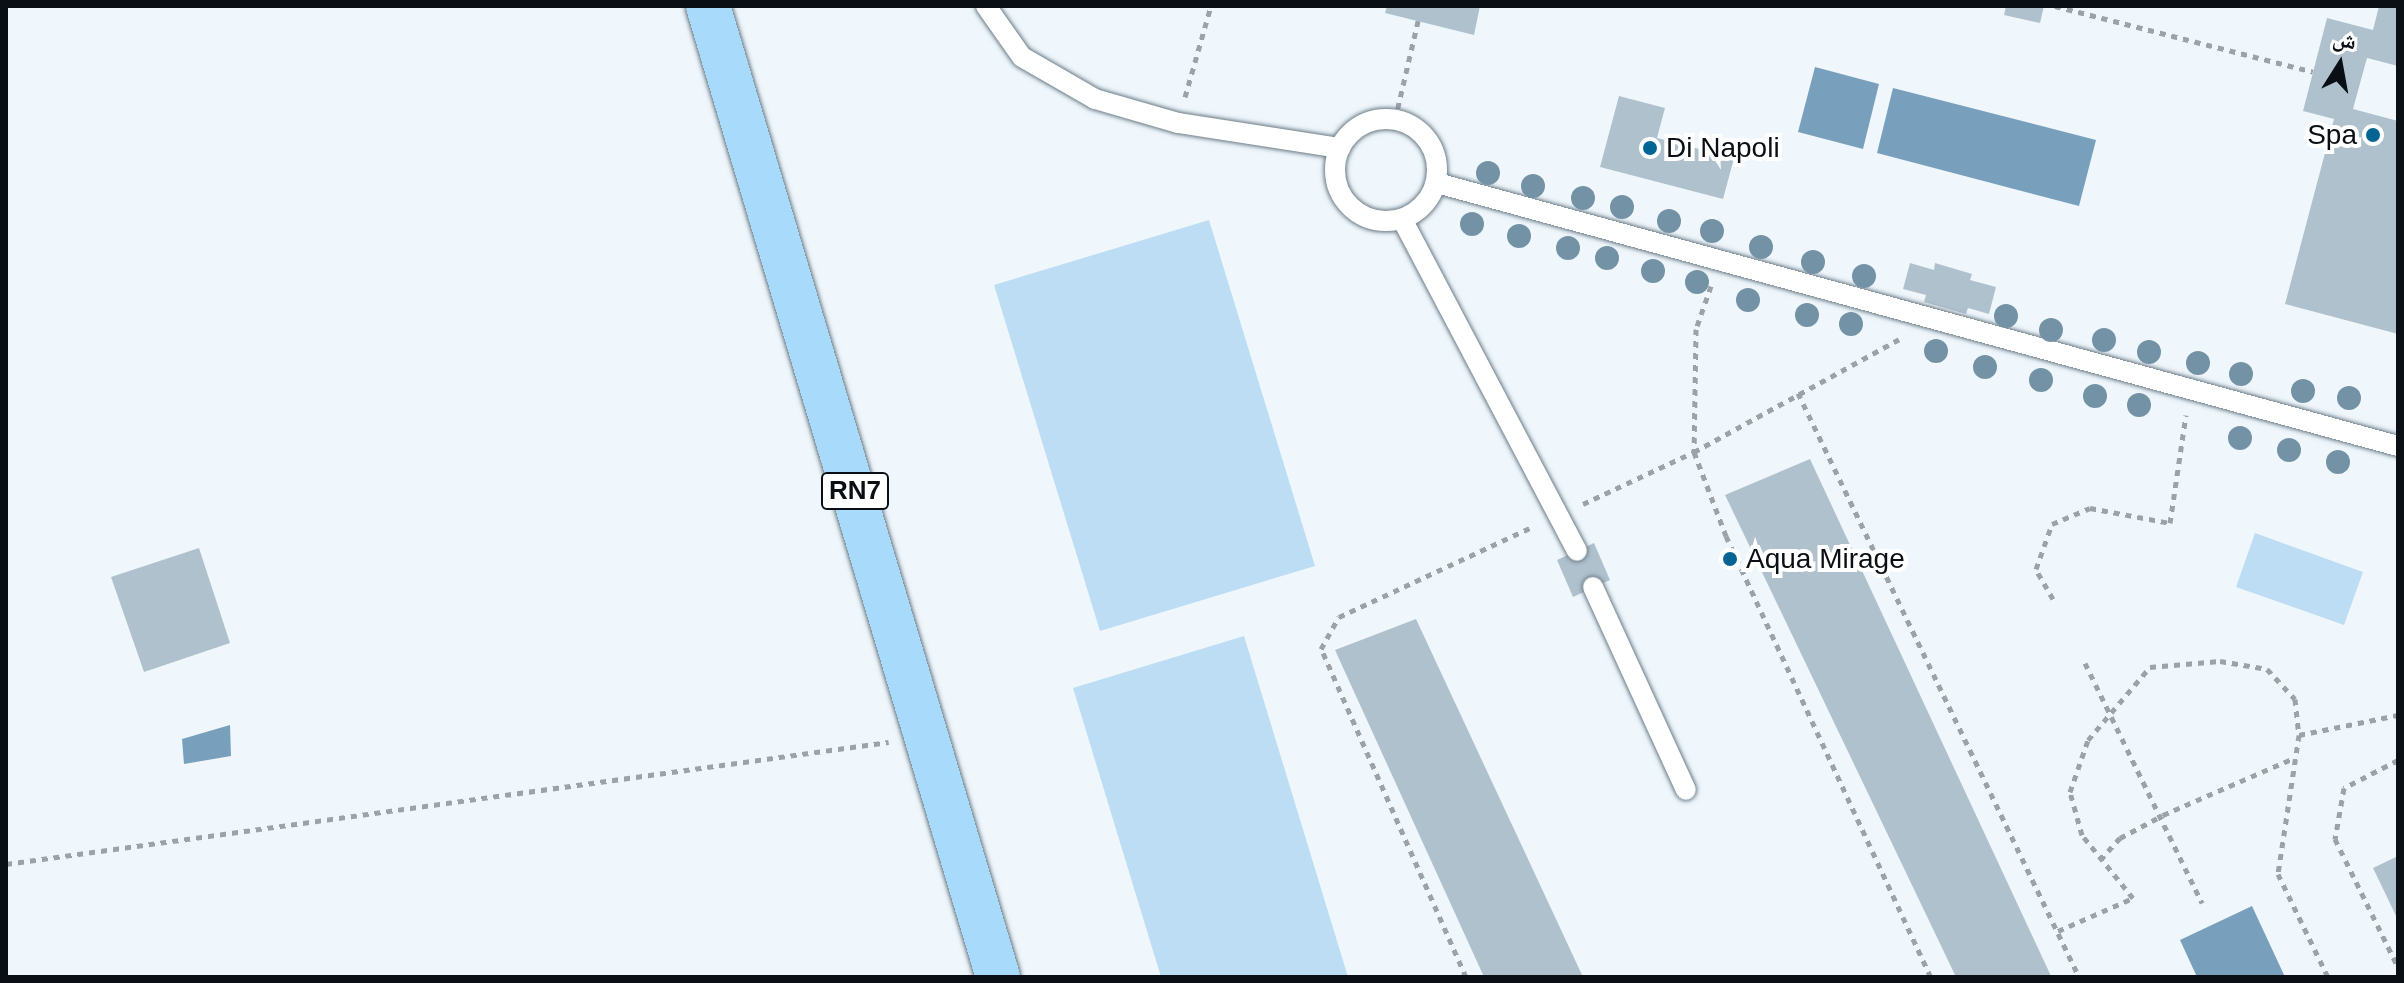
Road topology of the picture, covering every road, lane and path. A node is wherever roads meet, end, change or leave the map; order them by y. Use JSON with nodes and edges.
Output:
{"nodes":[{"id":1,"x":708,"y":6,"type":"edge"},
{"id":2,"x":986,"y":6,"type":"edge"},
{"id":3,"x":1211,"y":6,"type":"edge"},
{"id":4,"x":2055,"y":6,"type":"edge"},
{"id":5,"x":1418,"y":21,"type":"dead end"},
{"id":6,"x":2313,"y":72,"type":"dead end"},
{"id":7,"x":1395,"y":120,"type":"junction"},
{"id":8,"x":1178,"y":123,"type":"junction"},
{"id":9,"x":1340,"y":148,"type":"junction"},
{"id":10,"x":1437,"y":183,"type":"junction"},
{"id":11,"x":1402,"y":219,"type":"junction"},
{"id":12,"x":1720,"y":263,"type":"junction"},
{"id":13,"x":1933,"y":321,"type":"junction"},
{"id":14,"x":2190,"y":390,"type":"junction"},
{"id":15,"x":1798,"y":393,"type":"junction"},
{"id":16,"x":2398,"y":446,"type":"edge"},
{"id":17,"x":1694,"y":452,"type":"junction"},
{"id":18,"x":1560,"y":514,"type":"junction"},
{"id":19,"x":1577,"y":551,"type":"dead end"},
{"id":20,"x":1593,"y":587,"type":"dead end"},
{"id":21,"x":2053,"y":599,"type":"dead end"},
{"id":22,"x":2085,"y":663,"type":"dead end"},
{"id":23,"x":2109,"y":712,"type":"junction"},
{"id":24,"x":2398,"y":715,"type":"edge"},
{"id":25,"x":2299,"y":735,"type":"junction"},
{"id":26,"x":930,"y":737,"type":"junction"},
{"id":27,"x":2295,"y":757,"type":"junction"},
{"id":28,"x":2398,"y":760,"type":"edge"},
{"id":29,"x":1686,"y":790,"type":"dead end"},
{"id":30,"x":2163,"y":815,"type":"junction"},
{"id":31,"x":2100,"y":860,"type":"junction"},
{"id":32,"x":6,"y":864,"type":"edge"},
{"id":33,"x":2202,"y":903,"type":"dead end"},
{"id":34,"x":2058,"y":931,"type":"junction"},
{"id":35,"x":2398,"y":967,"type":"edge"},
{"id":36,"x":998,"y":977,"type":"edge"},
{"id":37,"x":1466,"y":977,"type":"edge"},
{"id":38,"x":1931,"y":977,"type":"edge"},
{"id":39,"x":2079,"y":977,"type":"edge"},
{"id":40,"x":2328,"y":977,"type":"edge"}],
"edges":[{"from":1,"to":26,"type":"main road","number":"RN7"},
{"from":2,"to":8,"type":"lane"},
{"from":3,"to":8,"type":"path"},
{"from":4,"to":6,"type":"path"},
{"from":5,"to":7,"type":"path"},
{"from":7,"to":9,"type":"lane"},
{"from":7,"to":10,"type":"lane"},
{"from":8,"to":9,"type":"lane"},
{"from":9,"to":11,"type":"lane"},
{"from":10,"to":11,"type":"lane"},
{"from":10,"to":12,"type":"lane"},
{"from":11,"to":18,"type":"lane"},
{"from":12,"to":13,"type":"lane"},
{"from":12,"to":17,"type":"path"},
{"from":13,"to":14,"type":"lane"},
{"from":13,"to":15,"type":"path"},
{"from":14,"to":16,"type":"lane"},
{"from":14,"to":21,"type":"path"},
{"from":15,"to":17,"type":"path"},
{"from":15,"to":34,"type":"path"},
{"from":17,"to":18,"type":"path"},
{"from":17,"to":38,"type":"path"},
{"from":18,"to":19,"type":"lane"},
{"from":18,"to":37,"type":"path"},
{"from":20,"to":29,"type":"lane"},
{"from":22,"to":23,"type":"path"},
{"from":23,"to":25,"type":"path"},
{"from":23,"to":30,"type":"path"},
{"from":23,"to":31,"type":"path"},
{"from":24,"to":25,"type":"path"},
{"from":25,"to":27,"type":"path"},
{"from":26,"to":32,"type":"path"},
{"from":26,"to":36,"type":"main road","number":"RN7"},
{"from":27,"to":30,"type":"path"},
{"from":27,"to":40,"type":"path"},
{"from":28,"to":35,"type":"path"},
{"from":30,"to":31,"type":"path"},
{"from":30,"to":33,"type":"path"},
{"from":31,"to":34,"type":"path"},
{"from":34,"to":39,"type":"path"}]}
